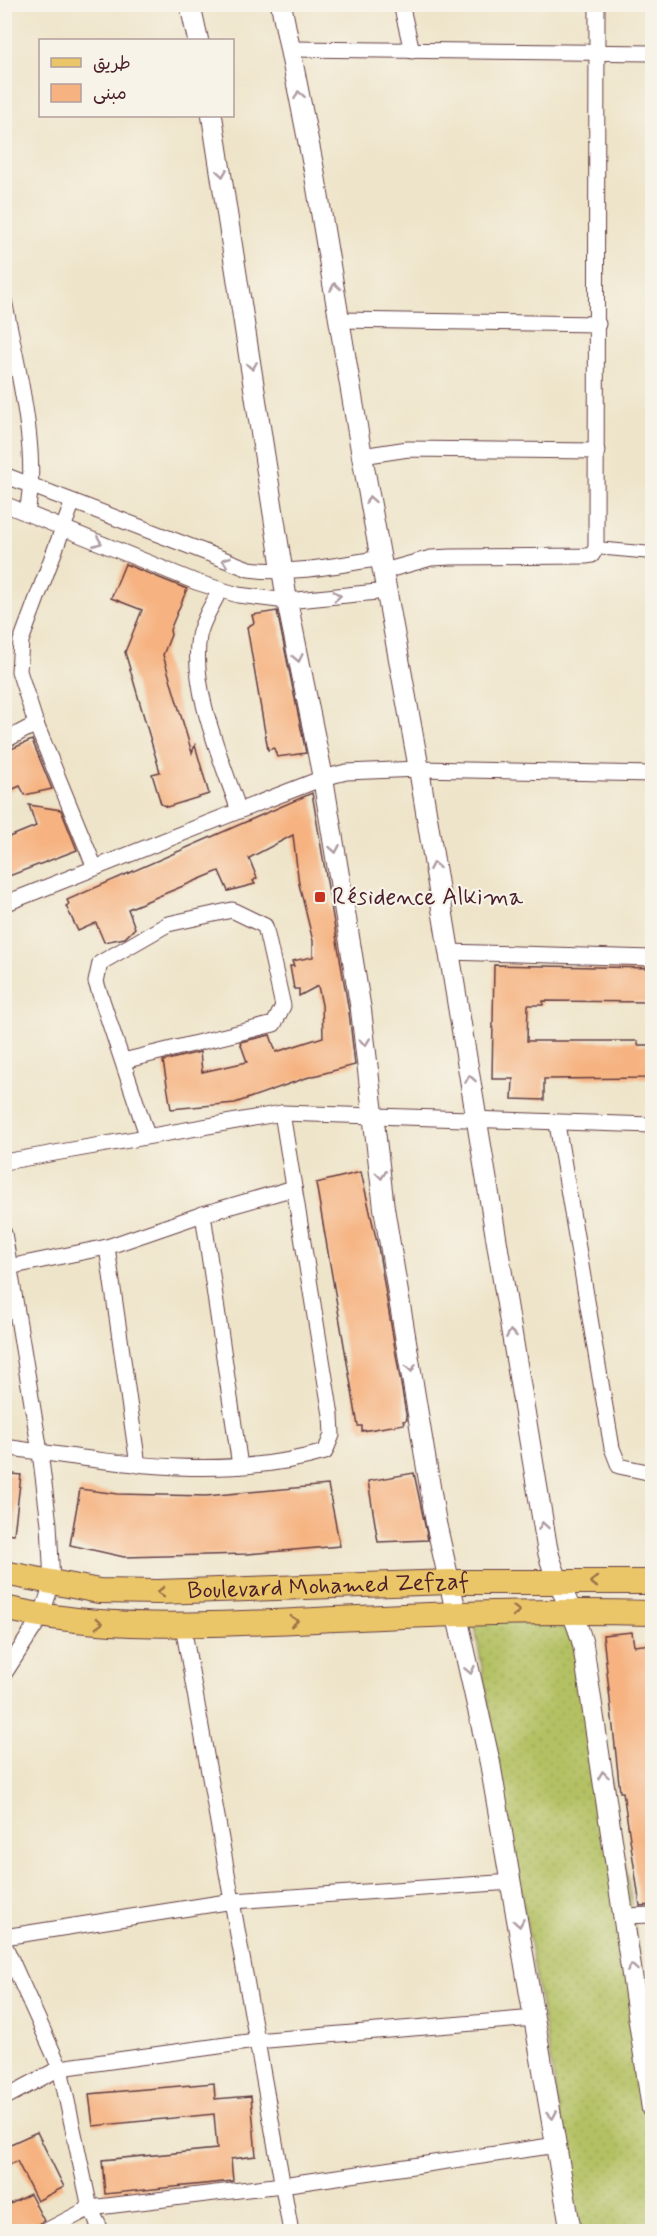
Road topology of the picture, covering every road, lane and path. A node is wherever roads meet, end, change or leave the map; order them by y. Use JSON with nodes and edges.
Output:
{"nodes":[{"id":1,"x":190,"y":4,"type":"edge"},
{"id":2,"x":281,"y":4,"type":"edge"},
{"id":3,"x":401,"y":4,"type":"edge"},
{"id":4,"x":597,"y":4,"type":"edge"},
{"id":5,"x":198,"y":39,"type":"edge"},
{"id":6,"x":291,"y":49,"type":"junction"},
{"id":7,"x":412,"y":51,"type":"junction"},
{"id":8,"x":652,"y":53,"type":"edge"},
{"id":9,"x":597,"y":54,"type":"junction"},
{"id":10,"x":212,"y":117,"type":"edge"},
{"id":11,"x":4,"y":300,"type":"edge"},
{"id":12,"x":340,"y":320,"type":"junction"},
{"id":13,"x":598,"y":324,"type":"junction"},
{"id":14,"x":597,"y":451,"type":"junction"},
{"id":15,"x":362,"y":456,"type":"junction"},
{"id":16,"x":4,"y":476,"type":"edge"},
{"id":17,"x":33,"y":486,"type":"junction"},
{"id":18,"x":4,"y":504,"type":"edge"},
{"id":19,"x":72,"y":504,"type":"junction"},
{"id":20,"x":27,"y":512,"type":"junction"},
{"id":21,"x":64,"y":528,"type":"junction"},
{"id":22,"x":596,"y":548,"type":"junction"},
{"id":23,"x":652,"y":553,"type":"edge"},
{"id":24,"x":383,"y":564,"type":"junction"},
{"id":25,"x":283,"y":572,"type":"junction"},
{"id":26,"x":220,"y":590,"type":"junction"},
{"id":27,"x":387,"y":591,"type":"junction"},
{"id":28,"x":287,"y":601,"type":"junction"},
{"id":29,"x":36,"y":724,"type":"junction"},
{"id":30,"x":4,"y":741,"type":"edge"},
{"id":31,"x":418,"y":769,"type":"junction"},
{"id":32,"x":652,"y":774,"type":"edge"},
{"id":33,"x":323,"y":778,"type":"junction"},
{"id":34,"x":239,"y":811,"type":"junction"},
{"id":35,"x":95,"y":868,"type":"junction"},
{"id":36,"x":4,"y":904,"type":"edge"},
{"id":37,"x":448,"y":952,"type":"junction"},
{"id":38,"x":652,"y":958,"type":"edge"},
{"id":39,"x":123,"y":1061,"type":"junction"},
{"id":40,"x":282,"y":1113,"type":"junction"},
{"id":41,"x":373,"y":1117,"type":"junction"},
{"id":42,"x":477,"y":1122,"type":"junction"},
{"id":43,"x":557,"y":1124,"type":"junction"},
{"id":44,"x":652,"y":1125,"type":"edge"},
{"id":45,"x":147,"y":1135,"type":"junction"},
{"id":46,"x":4,"y":1162,"type":"edge"},
{"id":47,"x":294,"y":1188,"type":"junction"},
{"id":48,"x":203,"y":1214,"type":"junction"},
{"id":49,"x":4,"y":1233,"type":"edge"},
{"id":50,"x":107,"y":1247,"type":"junction"},
{"id":51,"x":7,"y":1267,"type":"edge"},
{"id":52,"x":4,"y":1447,"type":"edge"},
{"id":53,"x":40,"y":1452,"type":"junction"},
{"id":54,"x":138,"y":1465,"type":"junction"},
{"id":55,"x":240,"y":1466,"type":"junction"},
{"id":56,"x":652,"y":1472,"type":"edge"},
{"id":57,"x":4,"y":1573,"type":"edge"},
{"id":58,"x":450,"y":1582,"type":"junction"},
{"id":59,"x":559,"y":1582,"type":"junction"},
{"id":60,"x":652,"y":1582,"type":"edge"},
{"id":61,"x":52,"y":1583,"type":"junction"},
{"id":62,"x":4,"y":1608,"type":"edge"},
{"id":63,"x":458,"y":1612,"type":"junction"},
{"id":64,"x":573,"y":1612,"type":"junction"},
{"id":65,"x":652,"y":1613,"type":"edge"},
{"id":66,"x":41,"y":1617,"type":"junction"},
{"id":67,"x":183,"y":1626,"type":"junction"},
{"id":68,"x":4,"y":1674,"type":"edge"},
{"id":69,"x":512,"y":1882,"type":"junction"},
{"id":70,"x":233,"y":1901,"type":"junction"},
{"id":71,"x":652,"y":1915,"type":"edge"},
{"id":72,"x":623,"y":1916,"type":"junction"},
{"id":73,"x":4,"y":1937,"type":"edge"},
{"id":74,"x":4,"y":1944,"type":"edge"},
{"id":75,"x":535,"y":2018,"type":"junction"},
{"id":76,"x":255,"y":2041,"type":"junction"},
{"id":77,"x":649,"y":2050,"type":"edge"},
{"id":78,"x":60,"y":2068,"type":"junction"},
{"id":79,"x":4,"y":2098,"type":"edge"},
{"id":80,"x":652,"y":2109,"type":"edge"},
{"id":81,"x":557,"y":2145,"type":"junction"},
{"id":82,"x":282,"y":2185,"type":"junction"},
{"id":83,"x":90,"y":2208,"type":"junction"},
{"id":84,"x":44,"y":2232,"type":"edge"},
{"id":85,"x":102,"y":2232,"type":"edge"},
{"id":86,"x":291,"y":2232,"type":"edge"},
{"id":87,"x":571,"y":2232,"type":"edge"}],
"edges":[{"from":1,"to":5,"type":"street"},
{"from":2,"to":6,"type":"street"},
{"from":3,"to":7,"type":"street"},
{"from":4,"to":9,"type":"street"},
{"from":6,"to":7,"type":"street"},
{"from":12,"to":6,"type":"street","one_way":true},
{"from":7,"to":9,"type":"street"},
{"from":8,"to":9,"type":"street"},
{"from":9,"to":13,"type":"street"},
{"from":10,"to":25,"type":"street","one_way":true},
{"from":11,"to":17,"type":"street"},
{"from":12,"to":13,"type":"street"},
{"from":12,"to":15,"type":"street"},
{"from":13,"to":14,"type":"street"},
{"from":14,"to":15,"type":"street"},
{"from":14,"to":22,"type":"street"},
{"from":24,"to":15,"type":"street","one_way":true},
{"from":16,"to":17,"type":"street"},
{"from":17,"to":19,"type":"street"},
{"from":17,"to":20,"type":"street"},
{"from":18,"to":20,"type":"street"},
{"from":19,"to":21,"type":"street"},
{"from":25,"to":19,"type":"street","one_way":true},
{"from":20,"to":21,"type":"street"},
{"from":21,"to":26,"type":"street","one_way":true},
{"from":21,"to":29,"type":"street"},
{"from":22,"to":23,"type":"street"},
{"from":22,"to":24,"type":"street"},
{"from":24,"to":25,"type":"street"},
{"from":24,"to":27,"type":"street"},
{"from":25,"to":28,"type":"street"},
{"from":26,"to":28,"type":"street"},
{"from":26,"to":34,"type":"street"},
{"from":28,"to":27,"type":"street","one_way":true},
{"from":27,"to":31,"type":"street"},
{"from":28,"to":33,"type":"street","one_way":true},
{"from":29,"to":30,"type":"street"},
{"from":29,"to":35,"type":"street"},
{"from":31,"to":32,"type":"street"},
{"from":31,"to":33,"type":"street"},
{"from":37,"to":31,"type":"street","one_way":true},
{"from":33,"to":34,"type":"street"},
{"from":33,"to":41,"type":"street","one_way":true},
{"from":34,"to":35,"type":"street"},
{"from":35,"to":36,"type":"street"},
{"from":37,"to":38,"type":"street"},
{"from":42,"to":37,"type":"street","one_way":true},
{"from":39,"to":39,"type":"street"},
{"from":39,"to":45,"type":"street"},
{"from":40,"to":41,"type":"street"},
{"from":40,"to":45,"type":"street"},
{"from":40,"to":47,"type":"street"},
{"from":41,"to":42,"type":"street"},
{"from":41,"to":58,"type":"street","one_way":true},
{"from":42,"to":43,"type":"street"},
{"from":59,"to":42,"type":"street","one_way":true},
{"from":43,"to":44,"type":"street"},
{"from":43,"to":56,"type":"street"},
{"from":45,"to":46,"type":"street"},
{"from":47,"to":48,"type":"street"},
{"from":47,"to":55,"type":"street"},
{"from":48,"to":50,"type":"street"},
{"from":48,"to":55,"type":"street"},
{"from":49,"to":51,"type":"street"},
{"from":50,"to":51,"type":"street"},
{"from":50,"to":54,"type":"street"},
{"from":51,"to":53,"type":"street"},
{"from":52,"to":53,"type":"street"},
{"from":53,"to":54,"type":"street"},
{"from":53,"to":61,"type":"street"},
{"from":54,"to":55,"type":"street"},
{"from":57,"to":61,"type":"main road","name":"Boulevard Mohamed Zefzaf"},
{"from":58,"to":59,"type":"main road","name":"Boulevard Mohamed Zefzaf"},
{"from":58,"to":61,"type":"main road","name":"Boulevard Mohamed Zefzaf","one_way":true},
{"from":58,"to":63,"type":"street"},
{"from":60,"to":59,"type":"main road","name":"Boulevard Mohamed Zefzaf","one_way":true},
{"from":59,"to":64,"type":"street"},
{"from":61,"to":66,"type":"street"},
{"from":62,"to":66,"type":"main road","name":"Boulevard Mohamed Zefzaf"},
{"from":63,"to":64,"type":"main road","name":"Boulevard Mohamed Zefzaf","one_way":true},
{"from":67,"to":63,"type":"main road","name":"Boulevard Mohamed Zefzaf","one_way":true},
{"from":63,"to":69,"type":"street","one_way":true},
{"from":64,"to":65,"type":"main road","name":"Boulevard Mohamed Zefzaf"},
{"from":72,"to":64,"type":"street","one_way":true},
{"from":66,"to":67,"type":"main road","name":"Boulevard Mohamed Zefzaf","one_way":true},
{"from":66,"to":68,"type":"street"},
{"from":67,"to":70,"type":"street"},
{"from":69,"to":70,"type":"street"},
{"from":69,"to":75,"type":"street","one_way":true},
{"from":70,"to":73,"type":"street"},
{"from":70,"to":76,"type":"street"},
{"from":71,"to":72,"type":"street"},
{"from":77,"to":72,"type":"street","one_way":true},
{"from":74,"to":78,"type":"street"},
{"from":75,"to":76,"type":"street"},
{"from":75,"to":81,"type":"street","one_way":true},
{"from":76,"to":78,"type":"street"},
{"from":76,"to":82,"type":"street"},
{"from":77,"to":80,"type":"street"},
{"from":78,"to":79,"type":"street"},
{"from":78,"to":83,"type":"street"},
{"from":81,"to":82,"type":"street"},
{"from":81,"to":87,"type":"street"},
{"from":82,"to":83,"type":"street"},
{"from":82,"to":86,"type":"street"},
{"from":83,"to":84,"type":"street"},
{"from":83,"to":85,"type":"street"}]}
